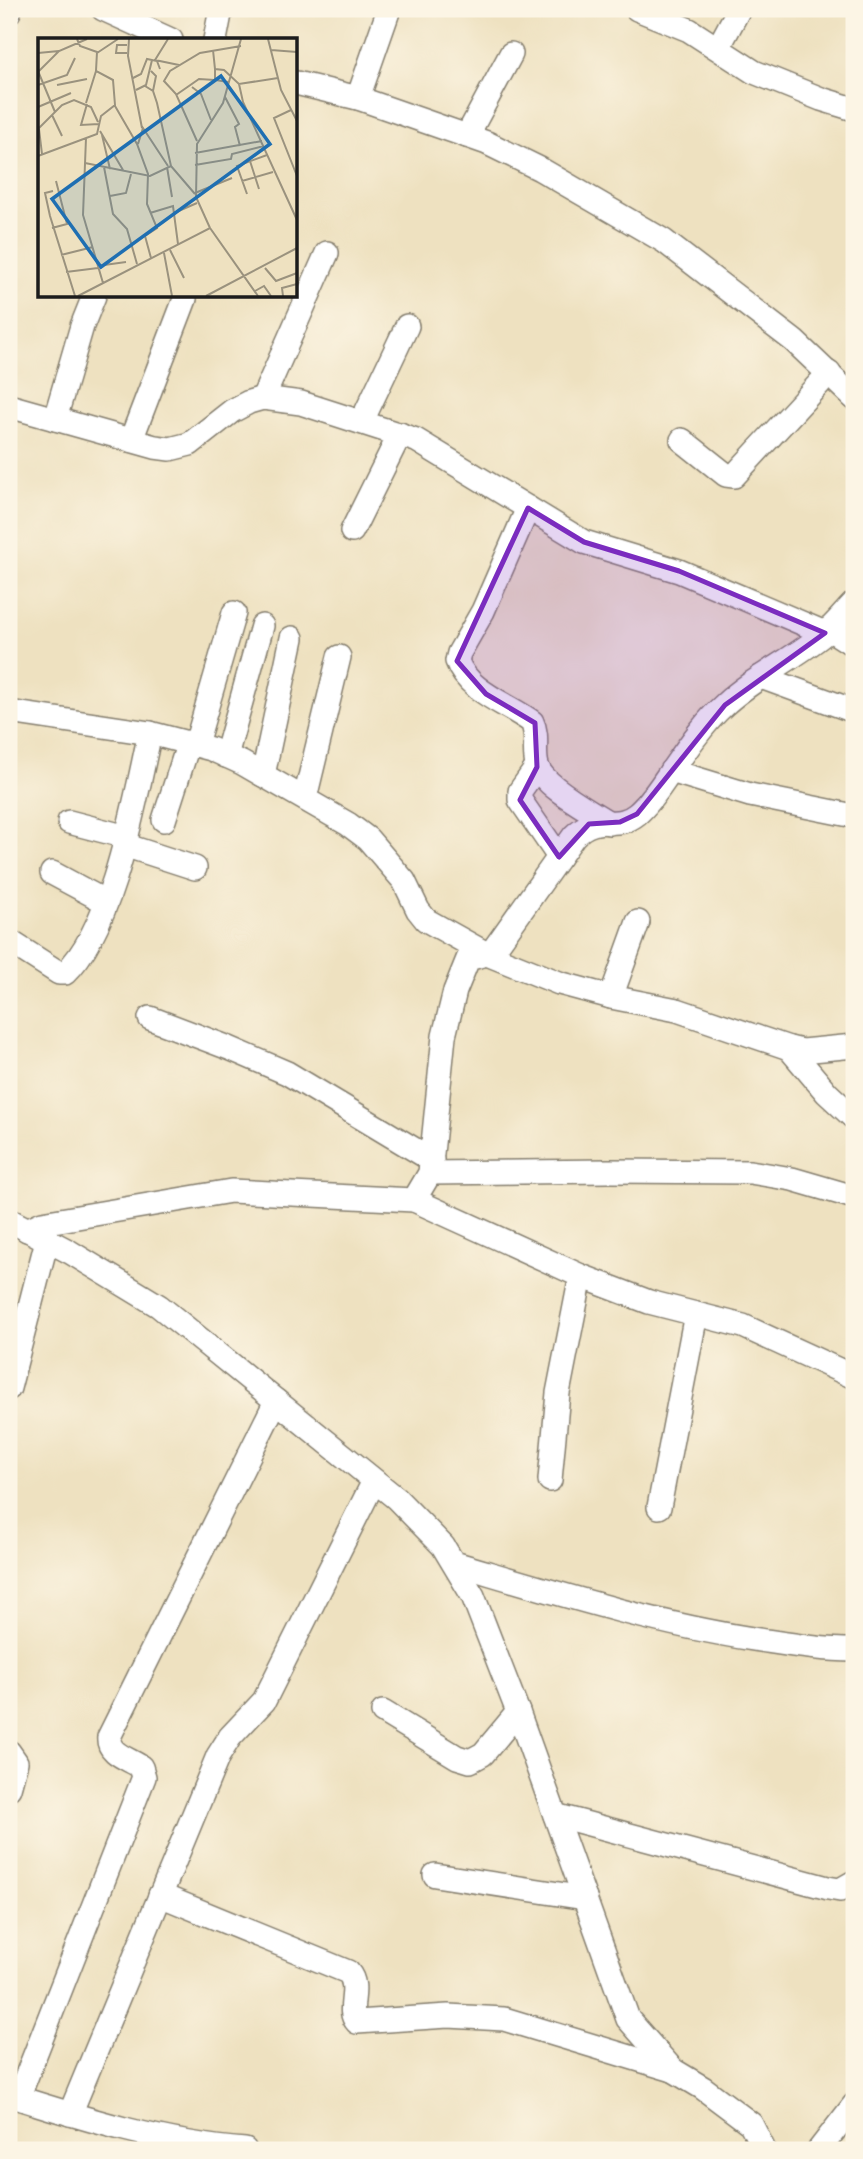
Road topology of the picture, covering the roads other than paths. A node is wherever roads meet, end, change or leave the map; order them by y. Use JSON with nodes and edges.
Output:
{"nodes":[{"id":1,"x":103,"y":9,"type":"edge"},
{"id":2,"x":221,"y":9,"type":"edge"},
{"id":3,"x":389,"y":9,"type":"edge"},
{"id":4,"x":637,"y":9,"type":"edge"},
{"id":5,"x":739,"y":9,"type":"edge"},
{"id":6,"x":168,"y":38,"type":"edge"},
{"id":7,"x":215,"y":38,"type":"edge"},
{"id":8,"x":718,"y":48,"type":"junction"},
{"id":9,"x":511,"y":54,"type":"dead end"},
{"id":10,"x":298,"y":83,"type":"edge"},
{"id":11,"x":358,"y":98,"type":"junction"},
{"id":12,"x":854,"y":109,"type":"edge"},
{"id":13,"x":467,"y":136,"type":"junction"},
{"id":14,"x":327,"y":253,"type":"dead end"},
{"id":15,"x":93,"y":298,"type":"edge"},
{"id":16,"x":185,"y":299,"type":"dead end"},
{"id":17,"x":407,"y":326,"type":"dead end"},
{"id":18,"x":829,"y":373,"type":"junction"},
{"id":19,"x":263,"y":398,"type":"junction"},
{"id":20,"x":854,"y":398,"type":"edge"},
{"id":21,"x":9,"y":405,"type":"edge"},
{"id":22,"x":55,"y":419,"type":"junction"},
{"id":23,"x":362,"y":421,"type":"junction"},
{"id":24,"x":400,"y":434,"type":"junction"},
{"id":25,"x":131,"y":440,"type":"junction"},
{"id":26,"x":682,"y":440,"type":"dead end"},
{"id":27,"x":528,"y":508,"type":"junction"},
{"id":28,"x":352,"y":531,"type":"dead end"},
{"id":29,"x":854,"y":603,"type":"edge"},
{"id":30,"x":234,"y":613,"type":"dead end"},
{"id":31,"x":262,"y":626,"type":"dead end"},
{"id":32,"x":827,"y":631,"type":"junction"},
{"id":33,"x":292,"y":638,"type":"dead end"},
{"id":34,"x":854,"y":645,"type":"edge"},
{"id":35,"x":339,"y":657,"type":"dead end"},
{"id":36,"x":761,"y":677,"type":"junction"},
{"id":37,"x":854,"y":710,"type":"edge"},
{"id":38,"x":9,"y":712,"type":"edge"},
{"id":39,"x":150,"y":733,"type":"junction"},
{"id":40,"x":193,"y":743,"type":"junction"},
{"id":41,"x":226,"y":756,"type":"junction"},
{"id":42,"x":537,"y":767,"type":"junction"},
{"id":43,"x":671,"y":771,"type":"junction"},
{"id":44,"x":263,"y":775,"type":"junction"},
{"id":45,"x":305,"y":798,"type":"junction"},
{"id":46,"x":854,"y":816,"type":"edge"},
{"id":47,"x":164,"y":820,"type":"dead end"},
{"id":48,"x":69,"y":822,"type":"dead end"},
{"id":49,"x":609,"y":822,"type":"junction"},
{"id":50,"x":126,"y":841,"type":"junction"},
{"id":51,"x":559,"y":857,"type":"junction"},
{"id":52,"x":195,"y":868,"type":"dead end"},
{"id":53,"x":52,"y":873,"type":"dead end"},
{"id":54,"x":106,"y":902,"type":"junction"},
{"id":55,"x":638,"y":922,"type":"dead end"},
{"id":56,"x":9,"y":940,"type":"edge"},
{"id":57,"x":487,"y":954,"type":"junction"},
{"id":58,"x":611,"y":997,"type":"junction"},
{"id":59,"x":150,"y":1018,"type":"dead end"},
{"id":60,"x":854,"y":1046,"type":"edge"},
{"id":61,"x":789,"y":1048,"type":"junction"},
{"id":62,"x":854,"y":1118,"type":"edge"},
{"id":63,"x":431,"y":1167,"type":"junction"},
{"id":64,"x":854,"y":1197,"type":"edge"},
{"id":65,"x":414,"y":1200,"type":"junction"},
{"id":66,"x":28,"y":1230,"type":"edge"},
{"id":67,"x":581,"y":1276,"type":"junction"},
{"id":68,"x":696,"y":1314,"type":"junction"},
{"id":69,"x":854,"y":1377,"type":"edge"},
{"id":70,"x":9,"y":1388,"type":"edge"},
{"id":71,"x":276,"y":1401,"type":"junction"},
{"id":72,"x":550,"y":1480,"type":"dead end"},
{"id":73,"x":374,"y":1481,"type":"junction"},
{"id":74,"x":659,"y":1507,"type":"dead end"},
{"id":75,"x":454,"y":1563,"type":"junction"},
{"id":76,"x":854,"y":1650,"type":"edge"},
{"id":77,"x":383,"y":1712,"type":"dead end"},
{"id":78,"x":518,"y":1712,"type":"junction"},
{"id":79,"x":9,"y":1752,"type":"edge"},
{"id":80,"x":9,"y":1788,"type":"edge"},
{"id":81,"x":555,"y":1815,"type":"junction"},
{"id":82,"x":435,"y":1875,"type":"dead end"},
{"id":83,"x":854,"y":1882,"type":"edge"},
{"id":84,"x":160,"y":1895,"type":"junction"},
{"id":85,"x":585,"y":1898,"type":"junction"},
{"id":86,"x":673,"y":2070,"type":"junction"},
{"id":87,"x":13,"y":2096,"type":"edge"},
{"id":88,"x":854,"y":2105,"type":"edge"},
{"id":89,"x":70,"y":2114,"type":"junction"},
{"id":90,"x":196,"y":2147,"type":"edge"},
{"id":91,"x":245,"y":2150,"type":"edge"},
{"id":92,"x":764,"y":2150,"type":"edge"},
{"id":93,"x":819,"y":2150,"type":"edge"}],
"edges":[{"from":1,"to":6,"type":"street"},
{"from":2,"to":7,"type":"street"},
{"from":3,"to":11,"type":"street"},
{"from":4,"to":8,"type":"street"},
{"from":5,"to":8,"type":"street"},
{"from":8,"to":12,"type":"street"},
{"from":9,"to":13,"type":"street"},
{"from":10,"to":11,"type":"street"},
{"from":11,"to":13,"type":"street"},
{"from":13,"to":18,"type":"street"},
{"from":14,"to":19,"type":"street"},
{"from":15,"to":22,"type":"street"},
{"from":16,"to":25,"type":"street"},
{"from":17,"to":23,"type":"street"},
{"from":18,"to":20,"type":"street"},
{"from":18,"to":26,"type":"street"},
{"from":19,"to":23,"type":"street"},
{"from":19,"to":25,"type":"street"},
{"from":21,"to":22,"type":"street"},
{"from":22,"to":25,"type":"street"},
{"from":23,"to":24,"type":"street"},
{"from":24,"to":27,"type":"street"},
{"from":24,"to":28,"type":"street"},
{"from":27,"to":32,"type":"street"},
{"from":27,"to":42,"type":"street"},
{"from":29,"to":32,"type":"street"},
{"from":30,"to":40,"type":"street"},
{"from":31,"to":41,"type":"street"},
{"from":32,"to":34,"type":"street"},
{"from":32,"to":36,"type":"street"},
{"from":33,"to":44,"type":"street"},
{"from":35,"to":45,"type":"street"},
{"from":36,"to":37,"type":"street"},
{"from":36,"to":43,"type":"street"},
{"from":38,"to":39,"type":"street"},
{"from":39,"to":40,"type":"street"},
{"from":39,"to":50,"type":"street"},
{"from":40,"to":41,"type":"street"},
{"from":40,"to":47,"type":"street"},
{"from":41,"to":44,"type":"street"},
{"from":42,"to":49,"type":"street"},
{"from":42,"to":51,"type":"street"},
{"from":43,"to":46,"type":"street"},
{"from":43,"to":49,"type":"street"},
{"from":44,"to":45,"type":"street"},
{"from":45,"to":57,"type":"street"},
{"from":48,"to":50,"type":"street"},
{"from":49,"to":51,"type":"street"},
{"from":50,"to":52,"type":"street"},
{"from":50,"to":54,"type":"street"},
{"from":51,"to":57,"type":"street"},
{"from":53,"to":54,"type":"street"},
{"from":54,"to":56,"type":"street"},
{"from":55,"to":58,"type":"street"},
{"from":57,"to":58,"type":"street"},
{"from":57,"to":63,"type":"street"},
{"from":58,"to":61,"type":"street"},
{"from":59,"to":63,"type":"street"},
{"from":60,"to":61,"type":"street"},
{"from":61,"to":62,"type":"street"},
{"from":63,"to":64,"type":"street"},
{"from":63,"to":65,"type":"street"},
{"from":65,"to":66,"type":"street"},
{"from":65,"to":67,"type":"street"},
{"from":66,"to":70,"type":"street"},
{"from":66,"to":71,"type":"street"},
{"from":67,"to":68,"type":"street"},
{"from":67,"to":72,"type":"street"},
{"from":68,"to":69,"type":"street"},
{"from":68,"to":74,"type":"street"},
{"from":71,"to":73,"type":"street"},
{"from":71,"to":87,"type":"street"},
{"from":73,"to":75,"type":"street"},
{"from":73,"to":84,"type":"street"},
{"from":75,"to":76,"type":"street"},
{"from":75,"to":78,"type":"street"},
{"from":77,"to":78,"type":"street"},
{"from":78,"to":81,"type":"street"},
{"from":79,"to":80,"type":"street"},
{"from":81,"to":83,"type":"street"},
{"from":81,"to":85,"type":"street"},
{"from":82,"to":85,"type":"street"},
{"from":84,"to":86,"type":"street"},
{"from":84,"to":89,"type":"street"},
{"from":85,"to":86,"type":"street"},
{"from":86,"to":92,"type":"street"},
{"from":87,"to":89,"type":"street"},
{"from":88,"to":93,"type":"street"},
{"from":89,"to":90,"type":"street"},
{"from":90,"to":91,"type":"street"}]}
